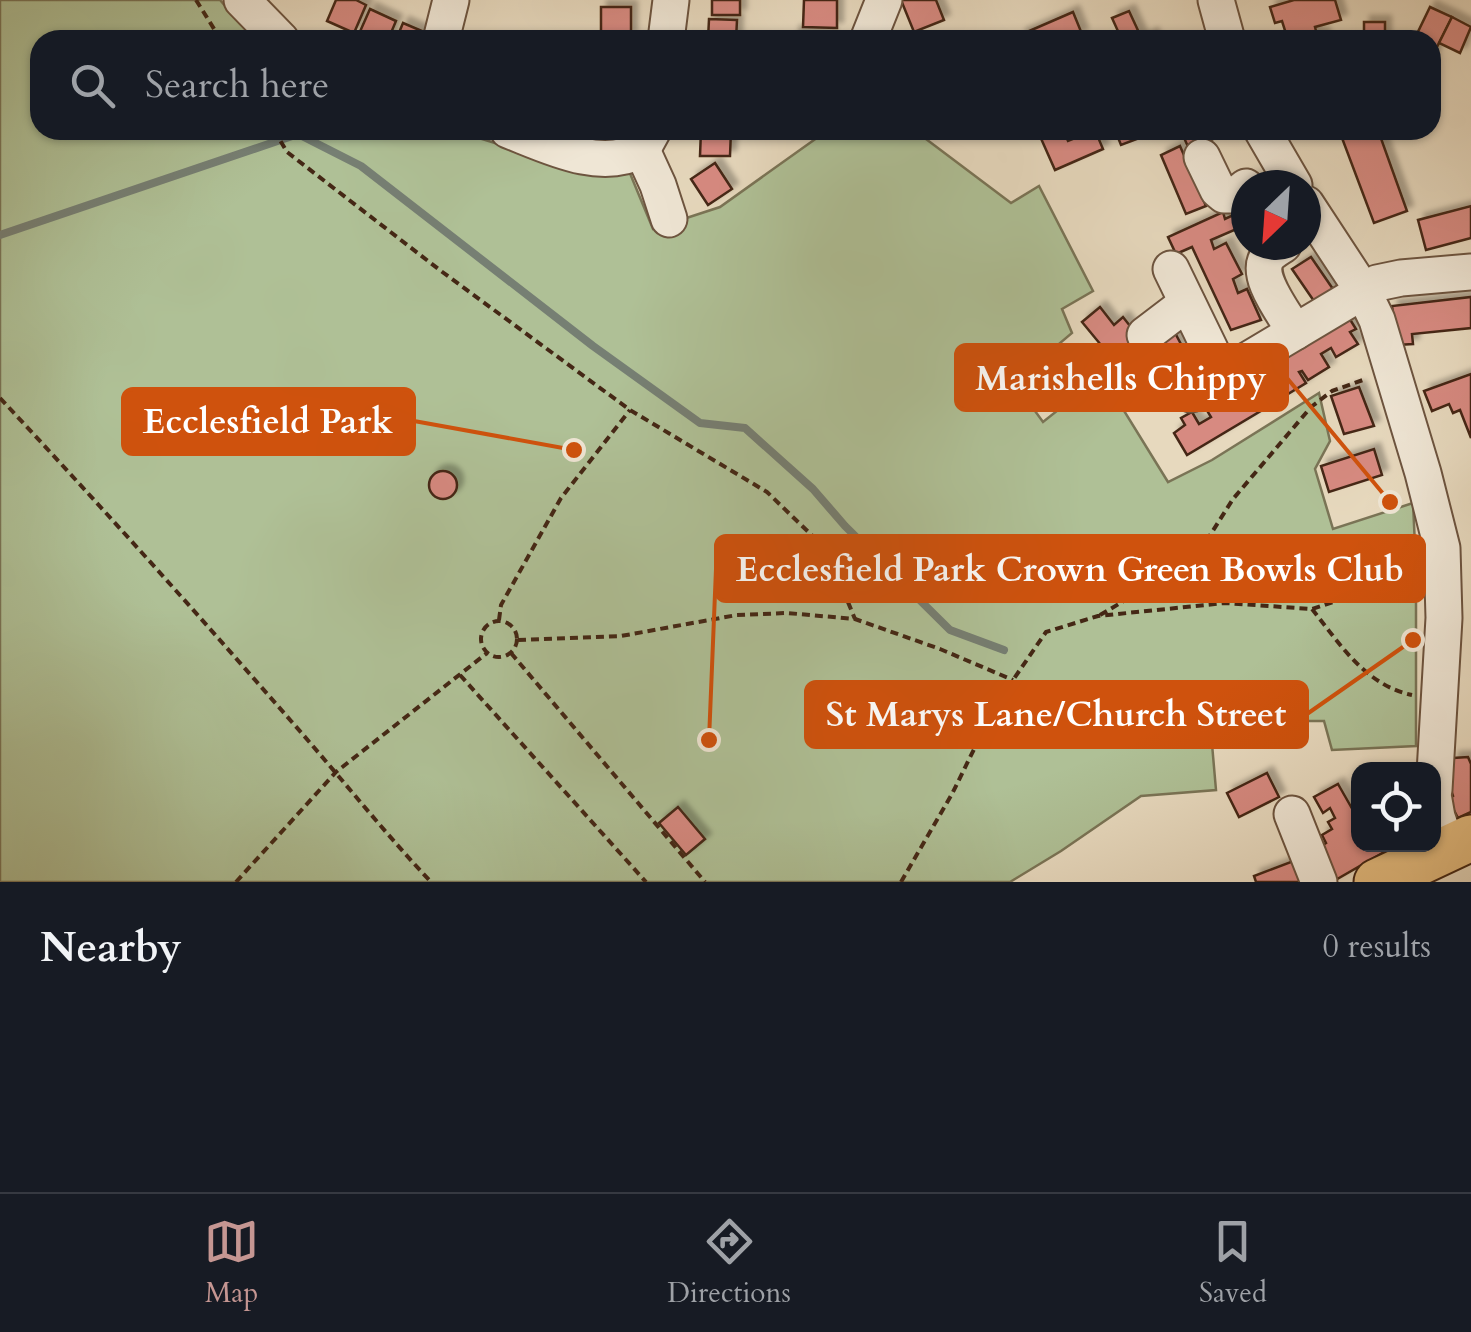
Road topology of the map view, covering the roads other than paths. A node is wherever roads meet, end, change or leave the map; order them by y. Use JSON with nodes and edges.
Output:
{"nodes":[{"id":1,"x":242,"y":0,"type":"edge"},
{"id":2,"x":451,"y":0,"type":"edge"},
{"id":3,"x":670,"y":0,"type":"edge"},
{"id":4,"x":884,"y":0,"type":"edge"},
{"id":5,"x":1216,"y":0,"type":"edge"},
{"id":6,"x":271,"y":30,"type":"edge"},
{"id":7,"x":444,"y":30,"type":"edge"},
{"id":8,"x":667,"y":30,"type":"edge"},
{"id":9,"x":872,"y":30,"type":"edge"},
{"id":10,"x":1224,"y":30,"type":"edge"},
{"id":11,"x":537,"y":140,"type":"edge"},
{"id":12,"x":648,"y":140,"type":"edge"},
{"id":13,"x":1268,"y":140,"type":"edge"},
{"id":14,"x":1202,"y":157,"type":"dead end"},
{"id":15,"x":1284,"y":170,"type":"edge"},
{"id":16,"x":1231,"y":195,"type":"edge"},
{"id":17,"x":669,"y":219,"type":"dead end"},
{"id":18,"x":1321,"y":233,"type":"edge"},
{"id":19,"x":1266,"y":260,"type":"edge"},
{"id":20,"x":1171,"y":268,"type":"dead end"},
{"id":21,"x":1471,"y":272,"type":"edge"},
{"id":22,"x":1358,"y":284,"type":"junction"},
{"id":23,"x":1187,"y":304,"type":"junction"},
{"id":24,"x":1296,"y":332,"type":"junction"},
{"id":25,"x":1145,"y":335,"type":"dead end"},
{"id":26,"x":1222,"y":376,"type":"junction"},
{"id":27,"x":1190,"y":394,"type":"dead end"},
{"id":28,"x":1436,"y":762,"type":"edge"},
{"id":29,"x":1292,"y":814,"type":"dead end"},
{"id":30,"x":1441,"y":822,"type":"edge"},
{"id":31,"x":1460,"y":843,"type":"edge"},
{"id":32,"x":1319,"y":882,"type":"edge"},
{"id":33,"x":1378,"y":882,"type":"edge"}],
"edges":[{"from":1,"to":6,"type":"street"},
{"from":2,"to":7,"type":"street"},
{"from":3,"to":8,"type":"street"},
{"from":4,"to":9,"type":"street"},
{"from":5,"to":10,"type":"street"},
{"from":11,"to":12,"type":"street"},
{"from":12,"to":17,"type":"street"},
{"from":13,"to":15,"type":"street"},
{"from":14,"to":16,"type":"street"},
{"from":18,"to":22,"type":"street"},
{"from":19,"to":24,"type":"street"},
{"from":20,"to":23,"type":"street"},
{"from":21,"to":22,"type":"street"},
{"from":22,"to":24,"type":"street"},
{"from":22,"to":28,"type":"street"},
{"from":23,"to":25,"type":"street"},
{"from":23,"to":26,"type":"street"},
{"from":24,"to":26,"type":"street"},
{"from":26,"to":27,"type":"street"},
{"from":29,"to":32,"type":"street"},
{"from":30,"to":31,"type":"street"},
{"from":31,"to":33,"type":"main road"}]}
